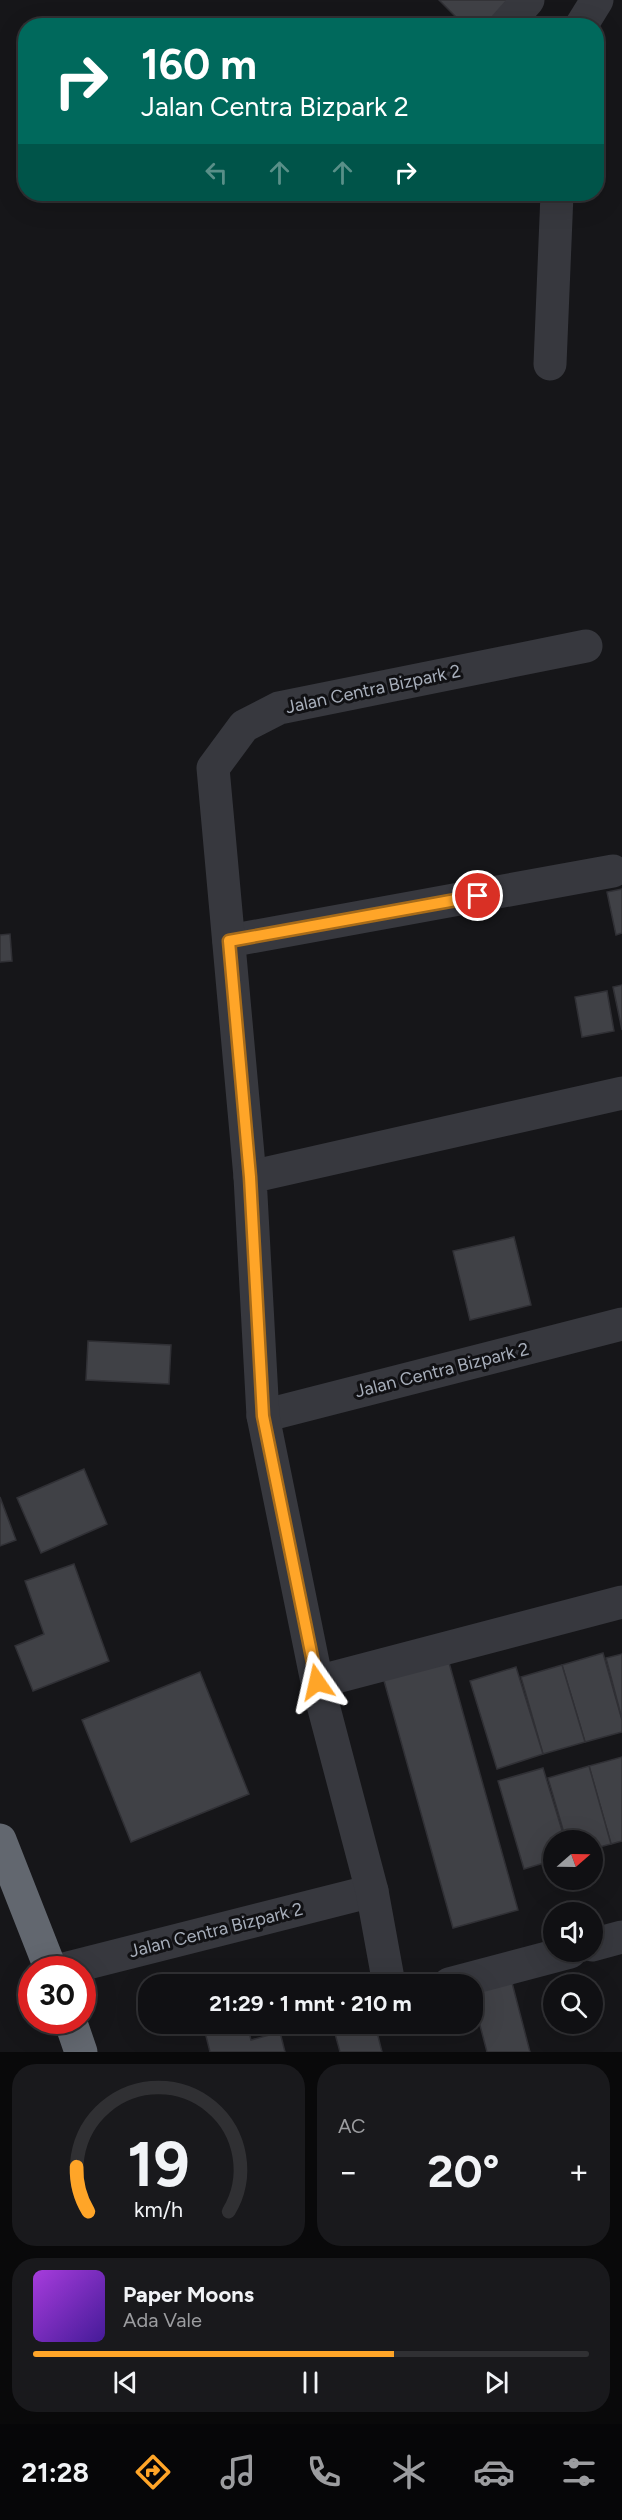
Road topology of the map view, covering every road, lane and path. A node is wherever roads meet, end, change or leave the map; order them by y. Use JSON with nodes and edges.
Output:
{"nodes":[{"id":1,"x":528,"y":0,"type":"edge"},
{"id":2,"x":597,"y":0,"type":"edge"},
{"id":3,"x":512,"y":18,"type":"edge"},
{"id":4,"x":584,"y":18,"type":"edge"},
{"id":5,"x":557,"y":201,"type":"edge"},
{"id":6,"x":550,"y":364,"type":"dead end"},
{"id":7,"x":586,"y":646,"type":"dead end"},
{"id":8,"x":613,"y":872,"type":"dead end"},
{"id":9,"x":229,"y":941,"type":"junction"},
{"id":10,"x":622,"y":1093,"type":"edge"},
{"id":11,"x":250,"y":1177,"type":"junction"},
{"id":12,"x":622,"y":1324,"type":"edge"},
{"id":13,"x":263,"y":1416,"type":"junction"},
{"id":14,"x":622,"y":1602,"type":"edge"},
{"id":15,"x":317,"y":1682,"type":"junction"},
{"id":16,"x":0,"y":1839,"type":"edge"},
{"id":17,"x":372,"y":1891,"type":"junction"},
{"id":18,"x":622,"y":1937,"type":"edge"},
{"id":19,"x":603,"y":1942,"type":"edge"},
{"id":20,"x":46,"y":1956,"type":"edge"},
{"id":21,"x":543,"y":1959,"type":"edge"},
{"id":22,"x":96,"y":1961,"type":"edge"},
{"id":23,"x":387,"y":1974,"type":"edge"},
{"id":24,"x":483,"y":1975,"type":"edge"},
{"id":25,"x":74,"y":2034,"type":"edge"},
{"id":26,"x":81,"y":2052,"type":"edge"}],
"edges":[{"from":1,"to":3,"type":"street"},
{"from":2,"to":4,"type":"street"},
{"from":5,"to":6,"type":"street"},
{"from":7,"to":9,"type":"street","name":"Jalan Centra Bizpark 2"},
{"from":8,"to":9,"type":"street"},
{"from":9,"to":11,"type":"street","name":"Jalan Centra Bizpark 2"},
{"from":10,"to":11,"type":"street"},
{"from":11,"to":13,"type":"street","name":"Jalan Centra Bizpark 2"},
{"from":12,"to":13,"type":"street","name":"Jalan Centra Bizpark 2"},
{"from":13,"to":15,"type":"street","name":"Jalan Centra Bizpark 2"},
{"from":14,"to":15,"type":"street"},
{"from":15,"to":17,"type":"street","name":"Jalan Centra Bizpark 2"},
{"from":16,"to":20,"type":"highway"},
{"from":17,"to":22,"type":"street","name":"Jalan Centra Bizpark 2"},
{"from":17,"to":23,"type":"street","name":"Jalan Centra Bizpark 2"},
{"from":18,"to":19,"type":"street"},
{"from":21,"to":24,"type":"street"},
{"from":25,"to":26,"type":"highway"}]}
